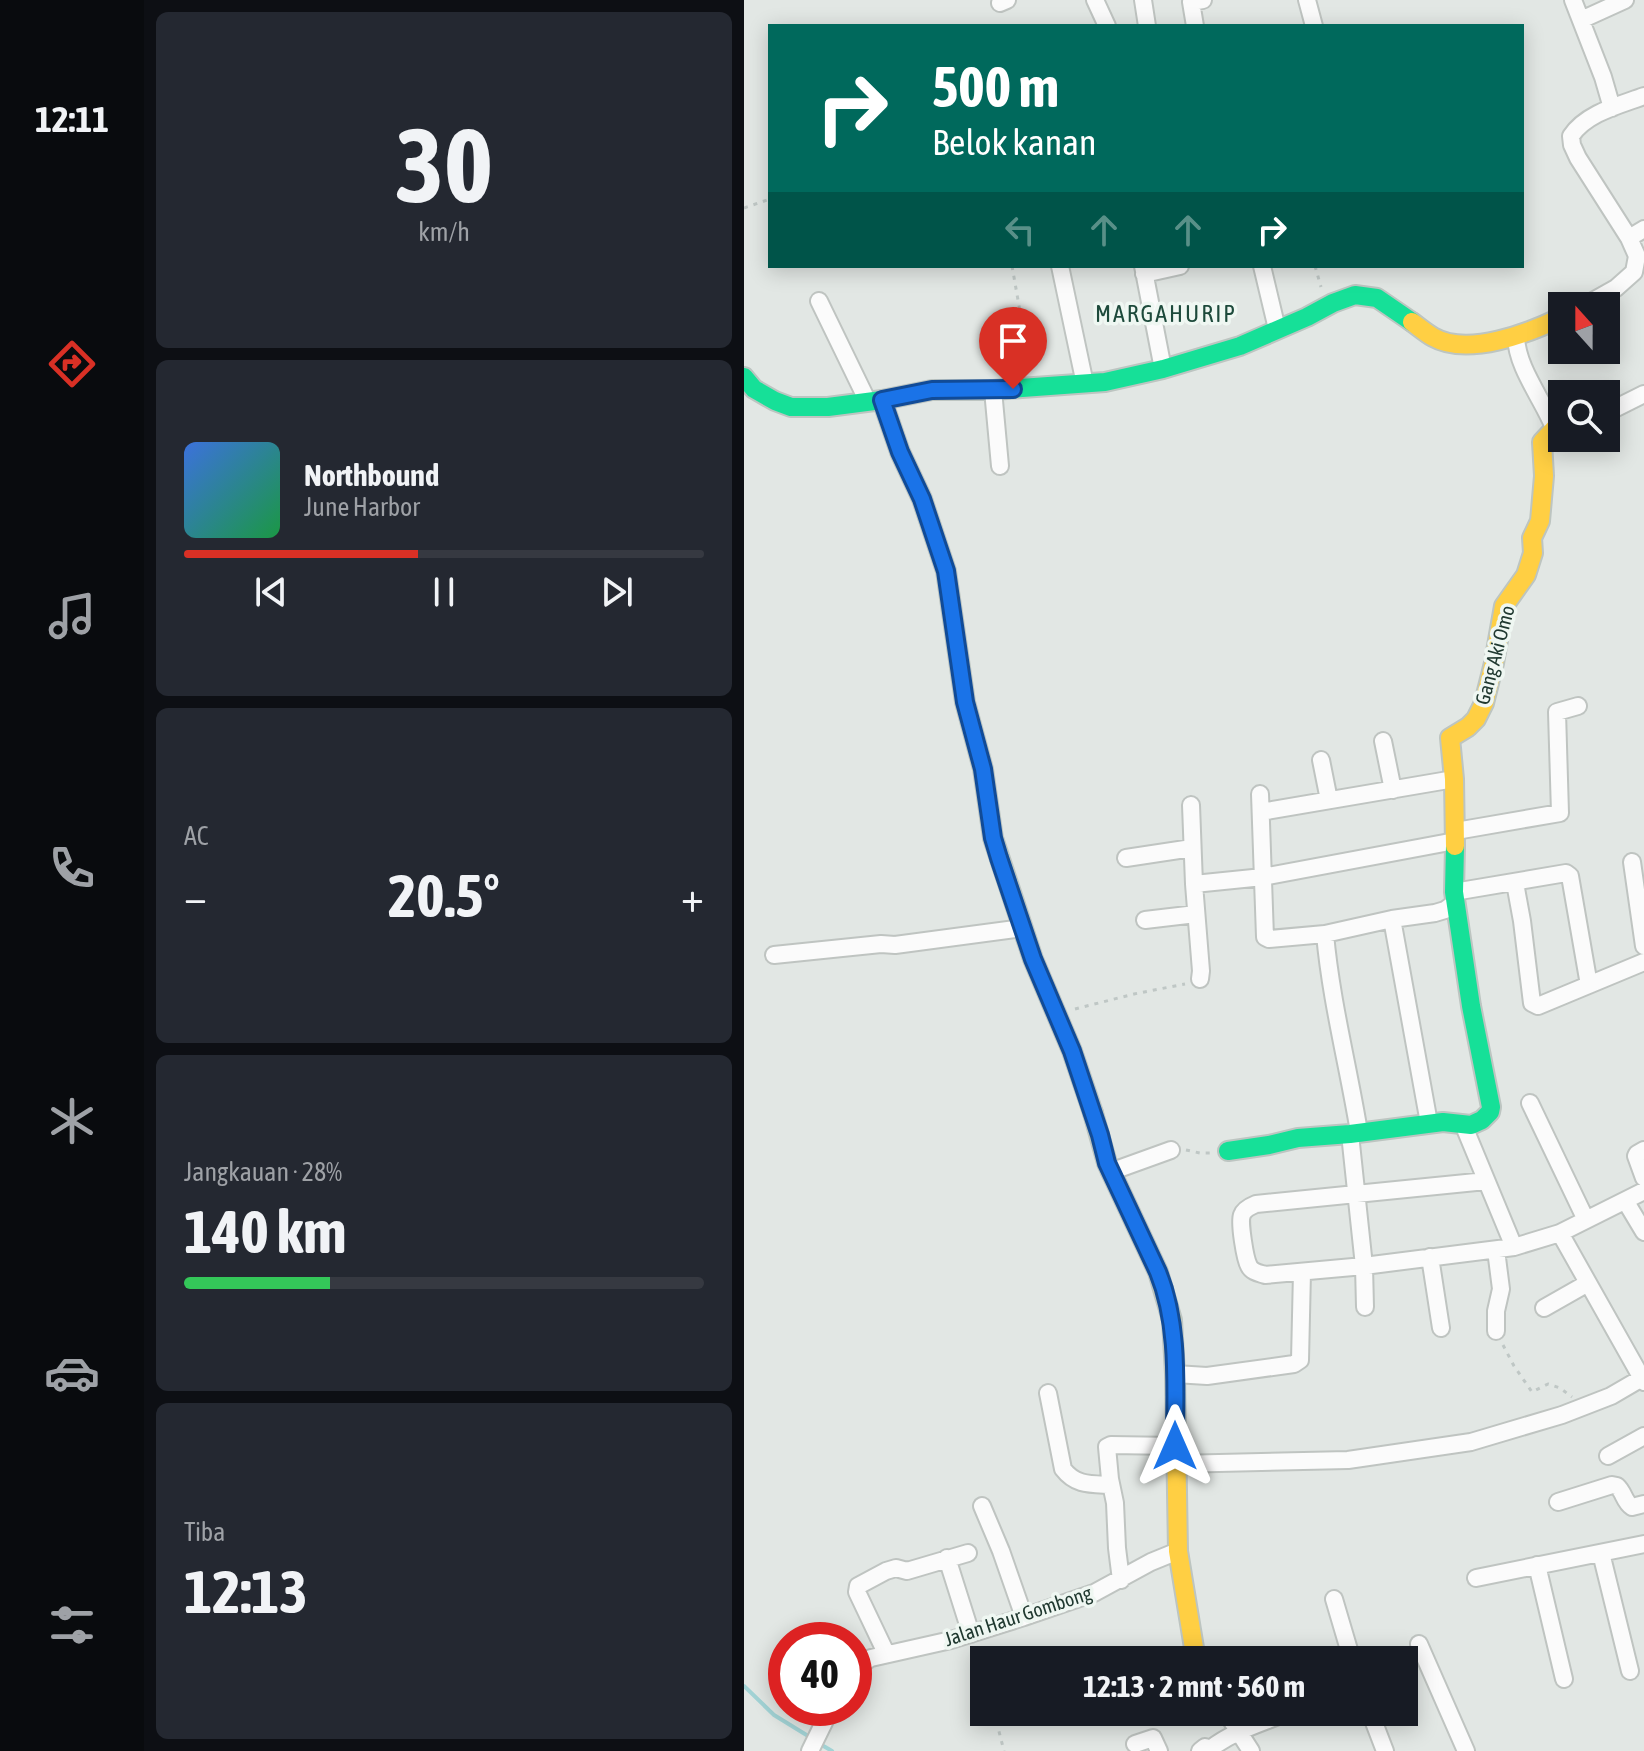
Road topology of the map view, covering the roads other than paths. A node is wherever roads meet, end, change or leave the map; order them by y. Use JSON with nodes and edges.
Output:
{"nodes":[{"id":1,"x":1095,"y":0,"type":"edge"},
{"id":2,"x":1143,"y":0,"type":"edge"},
{"id":3,"x":1203,"y":0,"type":"edge"},
{"id":4,"x":1307,"y":0,"type":"edge"},
{"id":5,"x":1573,"y":0,"type":"edge"},
{"id":6,"x":1625,"y":0,"type":"edge"},
{"id":7,"x":1581,"y":20,"type":"junction"},
{"id":8,"x":1106,"y":24,"type":"edge"},
{"id":9,"x":1147,"y":24,"type":"edge"},
{"id":10,"x":1195,"y":24,"type":"edge"},
{"id":11,"x":1313,"y":24,"type":"edge"},
{"id":12,"x":1644,"y":96,"type":"edge"},
{"id":13,"x":1612,"y":108,"type":"junction"},
{"id":14,"x":1637,"y":233,"type":"edge"},
{"id":15,"x":1060,"y":268,"type":"edge"},
{"id":16,"x":1262,"y":268,"type":"edge"},
{"id":17,"x":1144,"y":270,"type":"edge"},
{"id":18,"x":1639,"y":276,"type":"edge"},
{"id":19,"x":1609,"y":292,"type":"edge"},
{"id":20,"x":819,"y":301,"type":"dead end"},
{"id":21,"x":1548,"y":324,"type":"edge"},
{"id":22,"x":1277,"y":329,"type":"junction"},
{"id":23,"x":1516,"y":337,"type":"junction"},
{"id":24,"x":1163,"y":369,"type":"junction"},
{"id":25,"x":744,"y":377,"type":"edge"},
{"id":26,"x":1085,"y":384,"type":"junction"},
{"id":27,"x":993,"y":390,"type":"junction"},
{"id":28,"x":1644,"y":394,"type":"edge"},
{"id":29,"x":875,"y":401,"type":"junction"},
{"id":30,"x":1620,"y":406,"type":"edge"},
{"id":31,"x":1548,"y":413,"type":"edge"},
{"id":32,"x":1548,"y":439,"type":"edge"},
{"id":33,"x":1000,"y":466,"type":"dead end"},
{"id":34,"x":1578,"y":706,"type":"dead end"},
{"id":35,"x":1383,"y":741,"type":"dead end"},
{"id":36,"x":1321,"y":760,"type":"dead end"},
{"id":37,"x":1454,"y":779,"type":"junction"},
{"id":38,"x":1393,"y":790,"type":"junction"},
{"id":39,"x":1260,"y":794,"type":"dead end"},
{"id":40,"x":1329,"y":800,"type":"junction"},
{"id":41,"x":1191,"y":805,"type":"dead end"},
{"id":42,"x":1261,"y":812,"type":"junction"},
{"id":43,"x":1455,"y":836,"type":"junction"},
{"id":44,"x":1192,"y":848,"type":"junction"},
{"id":45,"x":1126,"y":858,"type":"dead end"},
{"id":46,"x":1632,"y":862,"type":"dead end"},
{"id":47,"x":1263,"y":877,"type":"junction"},
{"id":48,"x":1515,"y":883,"type":"junction"},
{"id":49,"x":1194,"y":884,"type":"junction"},
{"id":50,"x":1455,"y":897,"type":"junction"},
{"id":51,"x":1196,"y":914,"type":"junction"},
{"id":52,"x":1392,"y":919,"type":"junction"},
{"id":53,"x":1145,"y":920,"type":"dead end"},
{"id":54,"x":1023,"y":928,"type":"junction"},
{"id":55,"x":1325,"y":934,"type":"junction"},
{"id":56,"x":1644,"y":946,"type":"edge"},
{"id":57,"x":774,"y":955,"type":"dead end"},
{"id":58,"x":1644,"y":962,"type":"edge"},
{"id":59,"x":1200,"y":979,"type":"road end"},
{"id":60,"x":1589,"y":985,"type":"junction"},
{"id":61,"x":1530,"y":1103,"type":"dead end"},
{"id":62,"x":1429,"y":1123,"type":"junction"},
{"id":63,"x":1463,"y":1124,"type":"junction"},
{"id":64,"x":1355,"y":1133,"type":"junction"},
{"id":65,"x":1171,"y":1150,"type":"road end"},
{"id":66,"x":1644,"y":1150,"type":"edge"},
{"id":67,"x":1228,"y":1151,"type":"road end"},
{"id":68,"x":1110,"y":1172,"type":"junction"},
{"id":69,"x":1644,"y":1178,"type":"edge"},
{"id":70,"x":1486,"y":1181,"type":"junction"},
{"id":71,"x":1644,"y":1191,"type":"edge"},
{"id":72,"x":1357,"y":1193,"type":"junction"},
{"id":73,"x":1626,"y":1202,"type":"junction"},
{"id":74,"x":1586,"y":1220,"type":"junction"},
{"id":75,"x":1644,"y":1232,"type":"edge"},
{"id":76,"x":1560,"y":1233,"type":"junction"},
{"id":77,"x":1514,"y":1247,"type":"junction"},
{"id":78,"x":1496,"y":1250,"type":"junction"},
{"id":79,"x":1430,"y":1257,"type":"junction"},
{"id":80,"x":1364,"y":1266,"type":"junction"},
{"id":81,"x":1302,"y":1272,"type":"junction"},
{"id":82,"x":1588,"y":1283,"type":"junction"},
{"id":83,"x":1365,"y":1307,"type":"dead end"},
{"id":84,"x":1544,"y":1308,"type":"dead end"},
{"id":85,"x":1441,"y":1328,"type":"dead end"},
{"id":86,"x":1496,"y":1331,"type":"road end"},
{"id":87,"x":1175,"y":1374,"type":"junction"},
{"id":88,"x":1643,"y":1380,"type":"edge"},
{"id":89,"x":1048,"y":1393,"type":"dead end"},
{"id":90,"x":1644,"y":1436,"type":"edge"},
{"id":91,"x":1175,"y":1455,"type":"junction"},
{"id":92,"x":1608,"y":1456,"type":"dead end"},
{"id":93,"x":1111,"y":1485,"type":"junction"},
{"id":94,"x":1558,"y":1502,"type":"dead end"},
{"id":95,"x":1644,"y":1504,"type":"edge"},
{"id":96,"x":982,"y":1506,"type":"dead end"},
{"id":97,"x":1644,"y":1544,"type":"edge"},
{"id":98,"x":1178,"y":1551,"type":"junction"},
{"id":99,"x":968,"y":1553,"type":"dead end"},
{"id":100,"x":1601,"y":1553,"type":"junction"},
{"id":101,"x":947,"y":1558,"type":"junction"},
{"id":102,"x":1537,"y":1565,"type":"junction"},
{"id":103,"x":1476,"y":1578,"type":"dead end"},
{"id":104,"x":1121,"y":1580,"type":"junction"},
{"id":105,"x":1334,"y":1599,"type":"dead end"},
{"id":106,"x":1024,"y":1617,"type":"junction"},
{"id":107,"x":970,"y":1634,"type":"junction"},
{"id":108,"x":1419,"y":1644,"type":"dead end"},
{"id":109,"x":1194,"y":1646,"type":"edge"},
{"id":110,"x":1348,"y":1646,"type":"edge"},
{"id":111,"x":886,"y":1653,"type":"junction"},
{"id":112,"x":872,"y":1658,"type":"edge"},
{"id":113,"x":1630,"y":1671,"type":"dead end"},
{"id":114,"x":1564,"y":1679,"type":"dead end"},
{"id":115,"x":823,"y":1726,"type":"edge"},
{"id":116,"x":1236,"y":1726,"type":"edge"},
{"id":117,"x":1254,"y":1726,"type":"edge"},
{"id":118,"x":1375,"y":1726,"type":"edge"},
{"id":119,"x":1239,"y":1731,"type":"junction"},
{"id":120,"x":1135,"y":1744,"type":"dead end"},
{"id":121,"x":810,"y":1751,"type":"edge"},
{"id":122,"x":1159,"y":1751,"type":"edge"},
{"id":123,"x":1200,"y":1751,"type":"edge"},
{"id":124,"x":1251,"y":1751,"type":"edge"},
{"id":125,"x":1385,"y":1751,"type":"edge"},
{"id":126,"x":1466,"y":1751,"type":"edge"}],
"edges":[{"from":1,"to":8,"type":"street"},
{"from":2,"to":9,"type":"street"},
{"from":3,"to":10,"type":"street"},
{"from":4,"to":11,"type":"street"},
{"from":5,"to":7,"type":"street"},
{"from":6,"to":7,"type":"street"},
{"from":7,"to":13,"type":"street"},
{"from":12,"to":13,"type":"street"},
{"from":13,"to":14,"type":"street"},
{"from":14,"to":18,"type":"street"},
{"from":15,"to":26,"type":"street"},
{"from":16,"to":22,"type":"street"},
{"from":17,"to":24,"type":"street"},
{"from":18,"to":19,"type":"street"},
{"from":20,"to":29,"type":"street"},
{"from":21,"to":23,"type":"street"},
{"from":22,"to":23,"type":"street"},
{"from":22,"to":24,"type":"street"},
{"from":23,"to":31,"type":"street","name":"Gang Aki Omo"},
{"from":24,"to":26,"type":"street"},
{"from":25,"to":29,"type":"street"},
{"from":26,"to":27,"type":"street"},
{"from":27,"to":29,"type":"street"},
{"from":27,"to":33,"type":"street"},
{"from":28,"to":30,"type":"street"},
{"from":29,"to":54,"type":"street"},
{"from":32,"to":37,"type":"street","name":"Gang Aki Omo"},
{"from":34,"to":43,"type":"street"},
{"from":35,"to":38,"type":"street"},
{"from":36,"to":40,"type":"street"},
{"from":37,"to":38,"type":"street"},
{"from":37,"to":43,"type":"street"},
{"from":38,"to":40,"type":"street"},
{"from":39,"to":42,"type":"street"},
{"from":40,"to":42,"type":"street"},
{"from":41,"to":44,"type":"street"},
{"from":42,"to":47,"type":"street"},
{"from":43,"to":47,"type":"street"},
{"from":43,"to":50,"type":"street"},
{"from":44,"to":45,"type":"street"},
{"from":44,"to":49,"type":"street"},
{"from":46,"to":56,"type":"street"},
{"from":47,"to":49,"type":"street"},
{"from":47,"to":55,"type":"street"},
{"from":48,"to":50,"type":"street"},
{"from":48,"to":60,"type":"street"},
{"from":48,"to":60,"type":"street"},
{"from":49,"to":51,"type":"street"},
{"from":50,"to":52,"type":"street"},
{"from":50,"to":63,"type":"street"},
{"from":51,"to":53,"type":"street"},
{"from":51,"to":59,"type":"street"},
{"from":52,"to":55,"type":"street"},
{"from":52,"to":62,"type":"street"},
{"from":54,"to":57,"type":"street"},
{"from":54,"to":68,"type":"street"},
{"from":55,"to":64,"type":"street"},
{"from":58,"to":60,"type":"street"},
{"from":61,"to":74,"type":"street"},
{"from":62,"to":63,"type":"street"},
{"from":62,"to":64,"type":"street"},
{"from":63,"to":70,"type":"street"},
{"from":64,"to":67,"type":"street"},
{"from":64,"to":72,"type":"street"},
{"from":65,"to":68,"type":"street"},
{"from":66,"to":69,"type":"street"},
{"from":68,"to":87,"type":"street"},
{"from":70,"to":72,"type":"street"},
{"from":70,"to":77,"type":"street"},
{"from":71,"to":73,"type":"street"},
{"from":72,"to":80,"type":"street"},
{"from":72,"to":81,"type":"street"},
{"from":73,"to":74,"type":"street"},
{"from":73,"to":75,"type":"street"},
{"from":74,"to":76,"type":"street"},
{"from":76,"to":77,"type":"street"},
{"from":76,"to":82,"type":"street"},
{"from":77,"to":78,"type":"street"},
{"from":78,"to":79,"type":"street"},
{"from":78,"to":86,"type":"street"},
{"from":79,"to":80,"type":"street"},
{"from":79,"to":85,"type":"street"},
{"from":80,"to":81,"type":"street"},
{"from":80,"to":83,"type":"street"},
{"from":81,"to":87,"type":"street"},
{"from":82,"to":84,"type":"street"},
{"from":82,"to":88,"type":"street"},
{"from":87,"to":91,"type":"street"},
{"from":88,"to":91,"type":"street"},
{"from":89,"to":93,"type":"street"},
{"from":90,"to":92,"type":"street"},
{"from":91,"to":93,"type":"street"},
{"from":91,"to":98,"type":"street"},
{"from":93,"to":104,"type":"street"},
{"from":94,"to":95,"type":"street"},
{"from":96,"to":106,"type":"street"},
{"from":97,"to":100,"type":"street"},
{"from":98,"to":104,"type":"street","name":"Jalan Haur Gombong"},
{"from":98,"to":109,"type":"street"},
{"from":99,"to":101,"type":"street"},
{"from":100,"to":102,"type":"street"},
{"from":100,"to":113,"type":"street"},
{"from":101,"to":107,"type":"street"},
{"from":101,"to":111,"type":"street"},
{"from":102,"to":103,"type":"street"},
{"from":102,"to":114,"type":"street"},
{"from":104,"to":106,"type":"street","name":"Jalan Haur Gombong"},
{"from":105,"to":110,"type":"street"},
{"from":106,"to":107,"type":"street","name":"Jalan Haur Gombong"},
{"from":107,"to":111,"type":"street","name":"Jalan Haur Gombong"},
{"from":108,"to":126,"type":"street"},
{"from":111,"to":112,"type":"street","name":"Jalan Haur Gombong"},
{"from":115,"to":121,"type":"street"},
{"from":116,"to":119,"type":"street"},
{"from":117,"to":119,"type":"street"},
{"from":118,"to":125,"type":"street"},
{"from":119,"to":123,"type":"street"},
{"from":119,"to":124,"type":"street"},
{"from":120,"to":122,"type":"street"}]}
